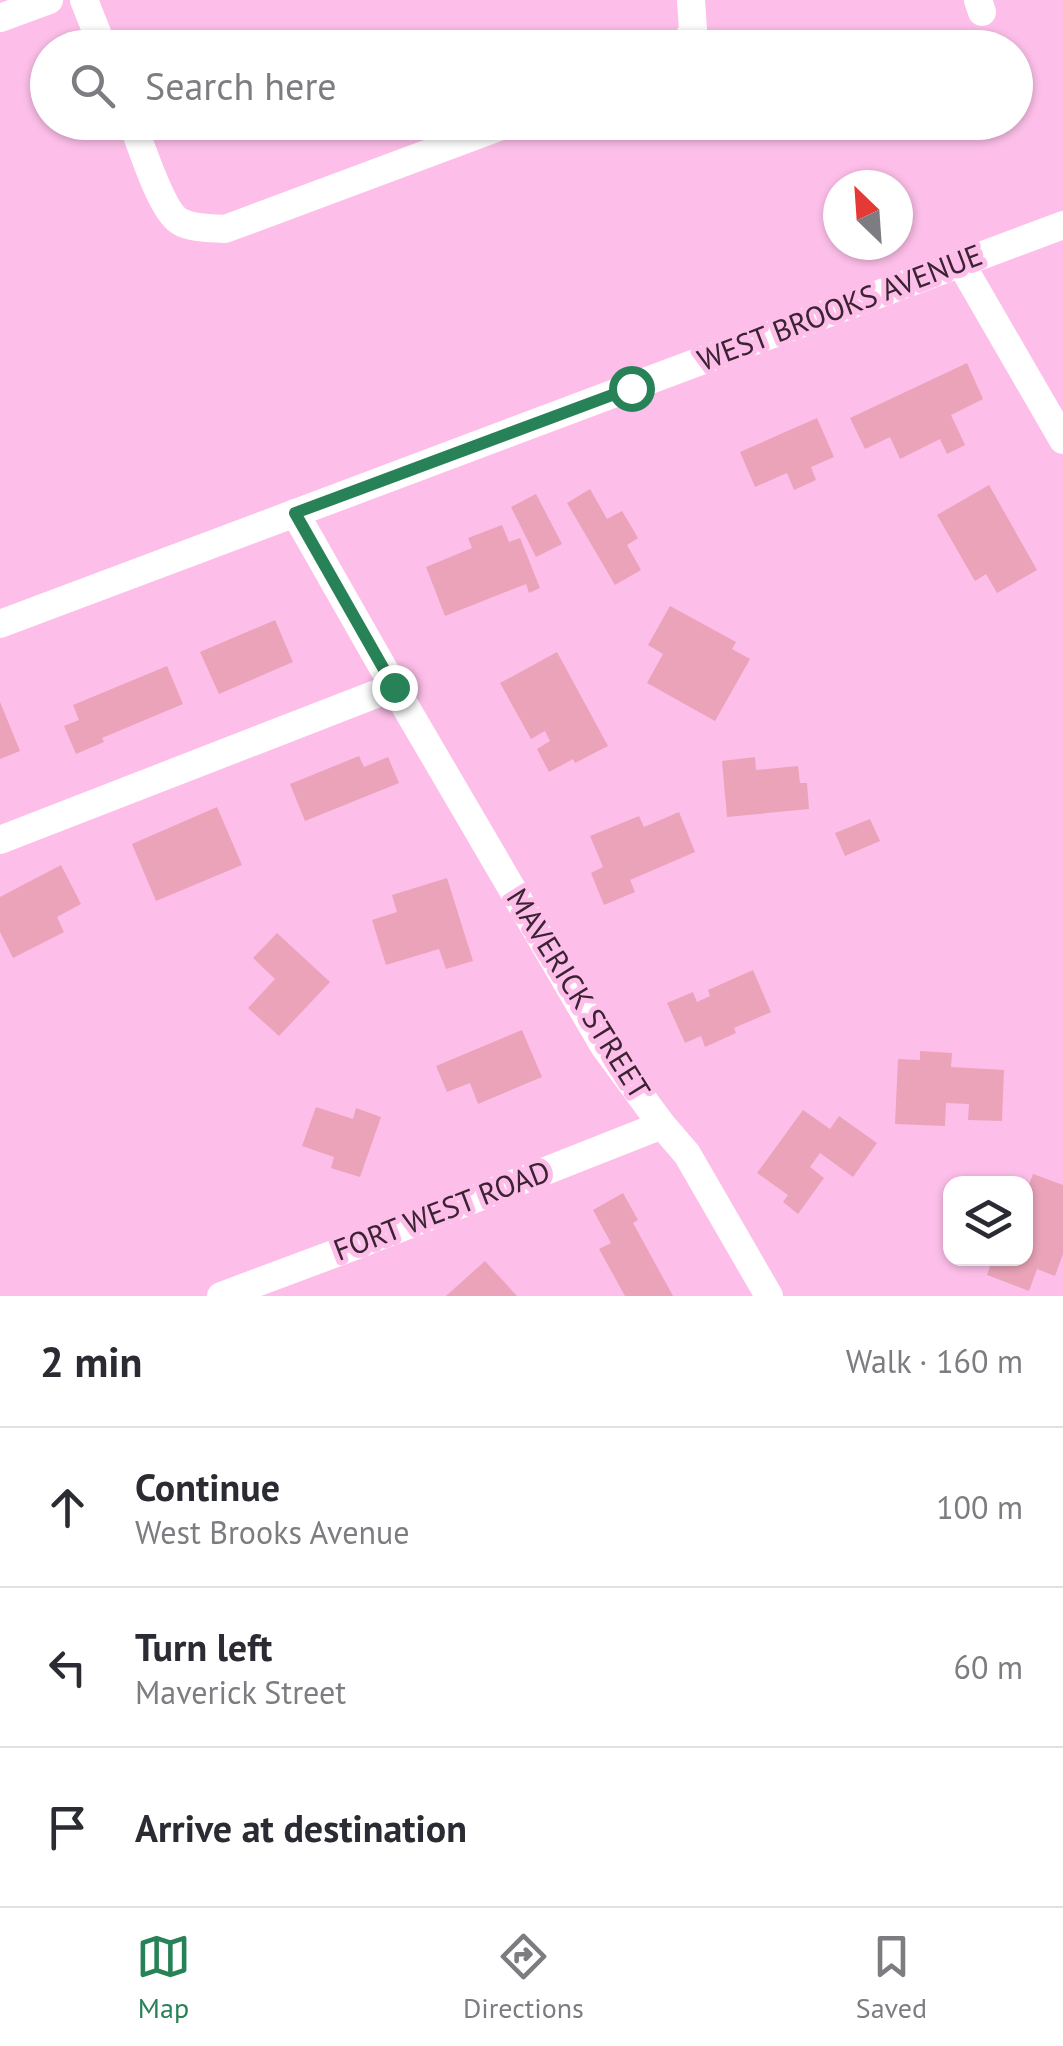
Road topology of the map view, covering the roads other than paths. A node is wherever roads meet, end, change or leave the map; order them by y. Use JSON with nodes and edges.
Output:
{"nodes":[{"id":1,"x":49,"y":0,"type":"edge"},
{"id":2,"x":84,"y":0,"type":"edge"},
{"id":3,"x":690,"y":0,"type":"edge"},
{"id":4,"x":0,"y":18,"type":"edge"},
{"id":5,"x":96,"y":30,"type":"edge"},
{"id":6,"x":688,"y":30,"type":"edge"},
{"id":7,"x":139,"y":140,"type":"edge"},
{"id":8,"x":464,"y":140,"type":"edge"},
{"id":9,"x":1063,"y":224,"type":"edge"},
{"id":10,"x":960,"y":262,"type":"junction"},
{"id":11,"x":1063,"y":440,"type":"edge"},
{"id":12,"x":295,"y":513,"type":"junction"},
{"id":13,"x":0,"y":624,"type":"edge"},
{"id":14,"x":394,"y":687,"type":"junction"},
{"id":15,"x":0,"y":840,"type":"edge"},
{"id":16,"x":662,"y":1125,"type":"junction"},
{"id":17,"x":221,"y":1296,"type":"edge"},
{"id":18,"x":769,"y":1296,"type":"edge"}],
"edges":[{"from":1,"to":4,"type":"street"},
{"from":2,"to":5,"type":"street"},
{"from":3,"to":6,"type":"street"},
{"from":7,"to":8,"type":"street"},
{"from":9,"to":10,"type":"street","name":"WEST BROOKS AVENUE"},
{"from":10,"to":11,"type":"street"},
{"from":10,"to":12,"type":"street","name":"WEST BROOKS AVENUE"},
{"from":12,"to":13,"type":"street","name":"WEST BROOKS AVENUE"},
{"from":12,"to":14,"type":"street","name":"MAVERICK STREET"},
{"from":14,"to":15,"type":"street"},
{"from":14,"to":16,"type":"street","name":"MAVERICK STREET"},
{"from":16,"to":17,"type":"street","name":"FORT WEST ROAD"},
{"from":16,"to":18,"type":"street","name":"MAVERICK STREET"}]}
